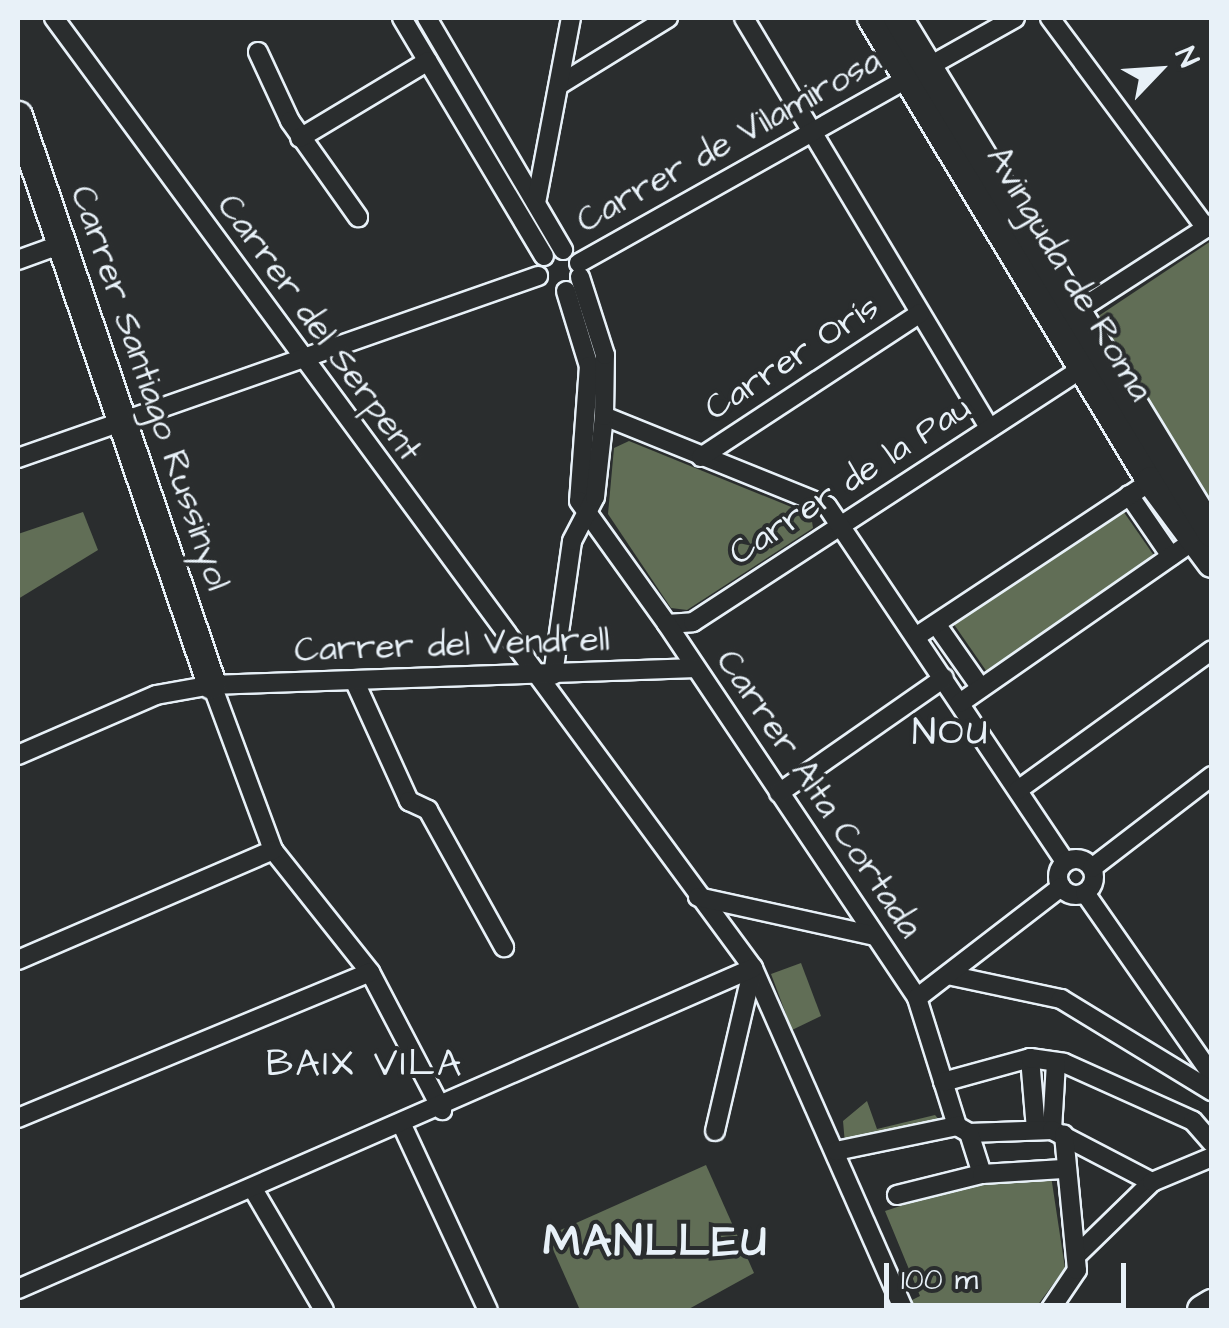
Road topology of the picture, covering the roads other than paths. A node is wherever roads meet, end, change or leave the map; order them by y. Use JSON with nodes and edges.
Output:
{"nodes":[{"id":1,"x":54,"y":18,"type":"edge"},
{"id":2,"x":402,"y":18,"type":"edge"},
{"id":3,"x":427,"y":18,"type":"edge"},
{"id":4,"x":572,"y":18,"type":"edge"},
{"id":5,"x":668,"y":18,"type":"edge"},
{"id":6,"x":744,"y":18,"type":"edge"},
{"id":7,"x":872,"y":18,"type":"edge"},
{"id":8,"x":898,"y":18,"type":"edge"},
{"id":9,"x":1015,"y":18,"type":"edge"},
{"id":10,"x":1050,"y":18,"type":"edge"},
{"id":11,"x":258,"y":52,"type":"dead end"},
{"id":12,"x":428,"y":62,"type":"junction"},
{"id":13,"x":917,"y":72,"type":"junction"},
{"id":14,"x":559,"y":85,"type":"junction"},
{"id":15,"x":18,"y":116,"type":"edge"},
{"id":16,"x":811,"y":130,"type":"junction"},
{"id":17,"x":300,"y":138,"type":"junction"},
{"id":18,"x":536,"y":203,"type":"junction"},
{"id":19,"x":358,"y":217,"type":"dead end"},
{"id":20,"x":1209,"y":226,"type":"edge"},
{"id":21,"x":62,"y":244,"type":"junction"},
{"id":22,"x":563,"y":250,"type":"junction"},
{"id":23,"x":544,"y":256,"type":"junction"},
{"id":24,"x":18,"y":260,"type":"edge"},
{"id":25,"x":580,"y":270,"type":"junction"},
{"id":26,"x":538,"y":276,"type":"junction"},
{"id":27,"x":566,"y":292,"type":"junction"},
{"id":28,"x":920,"y":313,"type":"junction"},
{"id":29,"x":1074,"y":313,"type":"junction"},
{"id":30,"x":300,"y":360,"type":"junction"},
{"id":31,"x":1081,"y":369,"type":"junction"},
{"id":32,"x":604,"y":416,"type":"junction"},
{"id":33,"x":122,"y":421,"type":"junction"},
{"id":34,"x":989,"y":428,"type":"junction"},
{"id":35,"x":701,"y":457,"type":"junction"},
{"id":36,"x":18,"y":458,"type":"edge"},
{"id":37,"x":1149,"y":482,"type":"junction"},
{"id":38,"x":585,"y":509,"type":"junction"},
{"id":39,"x":843,"y":527,"type":"junction"},
{"id":40,"x":1196,"y":541,"type":"edge"},
{"id":41,"x":1212,"y":563,"type":"edge"},
{"id":42,"x":693,"y":622,"type":"junction"},
{"id":43,"x":667,"y":624,"type":"junction"},
{"id":44,"x":936,"y":624,"type":"junction"},
{"id":45,"x":917,"y":636,"type":"junction"},
{"id":46,"x":1212,"y":650,"type":"edge"},
{"id":47,"x":695,"y":668,"type":"junction"},
{"id":48,"x":533,"y":675,"type":"junction"},
{"id":49,"x":553,"y":675,"type":"junction"},
{"id":50,"x":944,"y":678,"type":"junction"},
{"id":51,"x":355,"y":682,"type":"junction"},
{"id":52,"x":212,"y":685,"type":"junction"},
{"id":53,"x":981,"y":688,"type":"junction"},
{"id":54,"x":960,"y":703,"type":"junction"},
{"id":55,"x":18,"y":755,"type":"edge"},
{"id":56,"x":1212,"y":776,"type":"edge"},
{"id":57,"x":1018,"y":790,"type":"junction"},
{"id":58,"x":779,"y":793,"type":"junction"},
{"id":59,"x":273,"y":850,"type":"junction"},
{"id":60,"x":1065,"y":862,"type":"junction"},
{"id":61,"x":1092,"y":868,"type":"junction"},
{"id":62,"x":1061,"y":888,"type":"junction"},
{"id":63,"x":1085,"y":893,"type":"junction"},
{"id":64,"x":698,"y":896,"type":"junction"},
{"id":65,"x":875,"y":936,"type":"junction"},
{"id":66,"x":504,"y":947,"type":"dead end"},
{"id":67,"x":18,"y":960,"type":"edge"},
{"id":68,"x":753,"y":968,"type":"junction"},
{"id":69,"x":370,"y":972,"type":"junction"},
{"id":70,"x":948,"y":975,"type":"junction"},
{"id":71,"x":917,"y":998,"type":"junction"},
{"id":72,"x":1030,"y":1058,"type":"junction"},
{"id":73,"x":1056,"y":1062,"type":"junction"},
{"id":74,"x":1212,"y":1076,"type":"edge"},
{"id":75,"x":943,"y":1082,"type":"junction"},
{"id":76,"x":1212,"y":1091,"type":"edge"},
{"id":77,"x":442,"y":1110,"type":"junction"},
{"id":78,"x":18,"y":1118,"type":"edge"},
{"id":79,"x":402,"y":1125,"type":"junction"},
{"id":80,"x":963,"y":1129,"type":"junction"},
{"id":81,"x":715,"y":1131,"type":"dead end"},
{"id":82,"x":1051,"y":1132,"type":"junction"},
{"id":83,"x":1212,"y":1143,"type":"edge"},
{"id":84,"x":836,"y":1151,"type":"junction"},
{"id":85,"x":1212,"y":1157,"type":"edge"},
{"id":86,"x":1063,"y":1169,"type":"junction"},
{"id":87,"x":982,"y":1174,"type":"junction"},
{"id":88,"x":1152,"y":1182,"type":"junction"},
{"id":89,"x":253,"y":1188,"type":"junction"},
{"id":90,"x":897,"y":1196,"type":"dead end"},
{"id":91,"x":1077,"y":1255,"type":"junction"},
{"id":92,"x":18,"y":1289,"type":"edge"},
{"id":93,"x":1212,"y":1304,"type":"edge"},
{"id":94,"x":324,"y":1310,"type":"edge"},
{"id":95,"x":488,"y":1310,"type":"edge"},
{"id":96,"x":904,"y":1310,"type":"edge"},
{"id":97,"x":1050,"y":1310,"type":"edge"},
{"id":98,"x":1202,"y":1310,"type":"edge"}],
"edges":[{"from":1,"to":30,"type":"street","name":"Carrer del Serpent"},
{"from":2,"to":12,"type":"street"},
{"from":3,"to":18,"type":"street"},
{"from":4,"to":14,"type":"street"},
{"from":5,"to":14,"type":"street"},
{"from":6,"to":16,"type":"street"},
{"from":7,"to":13,"type":"street","name":"Avinguda de Roma"},
{"from":8,"to":13,"type":"street","name":"Avinguda de Roma"},
{"from":9,"to":13,"type":"street","name":"Carrer de Vilamirosa"},
{"from":10,"to":20,"type":"street"},
{"from":11,"to":17,"type":"street"},
{"from":12,"to":17,"type":"street"},
{"from":12,"to":23,"type":"street"},
{"from":13,"to":16,"type":"street","name":"Carrer de Vilamirosa"},
{"from":13,"to":29,"type":"street","name":"Avinguda de Roma"},
{"from":13,"to":31,"type":"street","name":"Avinguda de Roma"},
{"from":14,"to":18,"type":"street"},
{"from":15,"to":21,"type":"street","name":"Carrer Santiago Russinyol"},
{"from":16,"to":25,"type":"street","name":"Carrer de Vilamirosa"},
{"from":16,"to":28,"type":"street"},
{"from":17,"to":19,"type":"street"},
{"from":18,"to":22,"type":"street"},
{"from":20,"to":29,"type":"street"},
{"from":21,"to":24,"type":"street"},
{"from":21,"to":33,"type":"street","name":"Carrer Santiago Russinyol"},
{"from":22,"to":23,"type":"street"},
{"from":22,"to":25,"type":"street"},
{"from":23,"to":26,"type":"street"},
{"from":25,"to":27,"type":"street","name":"Carrer de Vilamirosa"},
{"from":25,"to":32,"type":"street"},
{"from":26,"to":27,"type":"street"},
{"from":26,"to":30,"type":"street"},
{"from":27,"to":38,"type":"street"},
{"from":28,"to":34,"type":"street"},
{"from":28,"to":35,"type":"street","name":"Carrer Orís"},
{"from":29,"to":37,"type":"street","name":"Avinguda de Roma"},
{"from":30,"to":33,"type":"street"},
{"from":30,"to":48,"type":"street","name":"Carrer del Serpent"},
{"from":31,"to":34,"type":"street","name":"Carrer de la Pau"},
{"from":31,"to":37,"type":"street","name":"Avinguda de Roma"},
{"from":32,"to":35,"type":"street"},
{"from":32,"to":38,"type":"street"},
{"from":33,"to":36,"type":"street"},
{"from":33,"to":52,"type":"street","name":"Carrer Santiago Russinyol"},
{"from":34,"to":39,"type":"street","name":"Carrer de la Pau"},
{"from":35,"to":39,"type":"street"},
{"from":37,"to":40,"type":"street","name":"Avinguda de Roma"},
{"from":37,"to":40,"type":"street"},
{"from":37,"to":44,"type":"street"},
{"from":38,"to":43,"type":"street","name":"Carrer Alta Cortada"},
{"from":38,"to":49,"type":"street"},
{"from":39,"to":42,"type":"street","name":"Carrer de la Pau"},
{"from":39,"to":45,"type":"street"},
{"from":40,"to":41,"type":"street","name":"Avinguda de Roma"},
{"from":40,"to":53,"type":"street"},
{"from":42,"to":43,"type":"street","name":"Carrer Alta Cortada"},
{"from":42,"to":47,"type":"street"},
{"from":43,"to":47,"type":"street","name":"Carrer Alta Cortada"},
{"from":44,"to":45,"type":"street"},
{"from":44,"to":53,"type":"street"},
{"from":45,"to":50,"type":"street"},
{"from":46,"to":57,"type":"street"},
{"from":47,"to":49,"type":"street","name":"Carrer del Vendrell"},
{"from":47,"to":58,"type":"street","name":"Carrer Alta Cortada"},
{"from":48,"to":49,"type":"street","name":"Carrer del Vendrell"},
{"from":48,"to":51,"type":"street","name":"Carrer del Vendrell"},
{"from":48,"to":64,"type":"street","name":"Carrer del Serpent"},
{"from":50,"to":54,"type":"street"},
{"from":50,"to":58,"type":"street"},
{"from":51,"to":52,"type":"street","name":"Carrer del Vendrell"},
{"from":51,"to":66,"type":"street"},
{"from":52,"to":55,"type":"street","name":"Carrer del Vendrell"},
{"from":52,"to":59,"type":"street"},
{"from":53,"to":54,"type":"street"},
{"from":54,"to":57,"type":"street"},
{"from":56,"to":61,"type":"street"},
{"from":57,"to":60,"type":"street"},
{"from":58,"to":65,"type":"street","name":"Carrer Alta Cortada"},
{"from":59,"to":67,"type":"street"},
{"from":59,"to":69,"type":"street"},
{"from":60,"to":61,"type":"street"},
{"from":60,"to":62,"type":"street"},
{"from":61,"to":63,"type":"street"},
{"from":62,"to":63,"type":"street"},
{"from":62,"to":70,"type":"street"},
{"from":63,"to":74,"type":"street"},
{"from":64,"to":65,"type":"street"},
{"from":64,"to":68,"type":"street","name":"Carrer del Serpent"},
{"from":65,"to":71,"type":"street","name":"Carrer Alta Cortada"},
{"from":68,"to":77,"type":"street"},
{"from":68,"to":81,"type":"street"},
{"from":68,"to":84,"type":"street","name":"Carrer del Serpent"},
{"from":69,"to":77,"type":"street"},
{"from":69,"to":78,"type":"street"},
{"from":70,"to":71,"type":"street"},
{"from":70,"to":76,"type":"street"},
{"from":71,"to":75,"type":"street","name":"Carrer Alta Cortada"},
{"from":72,"to":73,"type":"street"},
{"from":72,"to":75,"type":"street"},
{"from":72,"to":82,"type":"street"},
{"from":73,"to":82,"type":"street"},
{"from":73,"to":83,"type":"street"},
{"from":75,"to":80,"type":"street","name":"Carrer Alta Cortada"},
{"from":77,"to":79,"type":"street"},
{"from":79,"to":89,"type":"street"},
{"from":79,"to":95,"type":"street"},
{"from":80,"to":82,"type":"street"},
{"from":80,"to":84,"type":"street"},
{"from":80,"to":87,"type":"street","name":"Carrer Alta Cortada"},
{"from":82,"to":86,"type":"street"},
{"from":82,"to":88,"type":"street"},
{"from":84,"to":96,"type":"street","name":"Carrer del Serpent"},
{"from":85,"to":88,"type":"street"},
{"from":86,"to":87,"type":"street"},
{"from":86,"to":91,"type":"street"},
{"from":87,"to":90,"type":"street"},
{"from":88,"to":91,"type":"street"},
{"from":89,"to":92,"type":"street"},
{"from":89,"to":94,"type":"street"},
{"from":91,"to":97,"type":"street"},
{"from":93,"to":98,"type":"street"}]}
